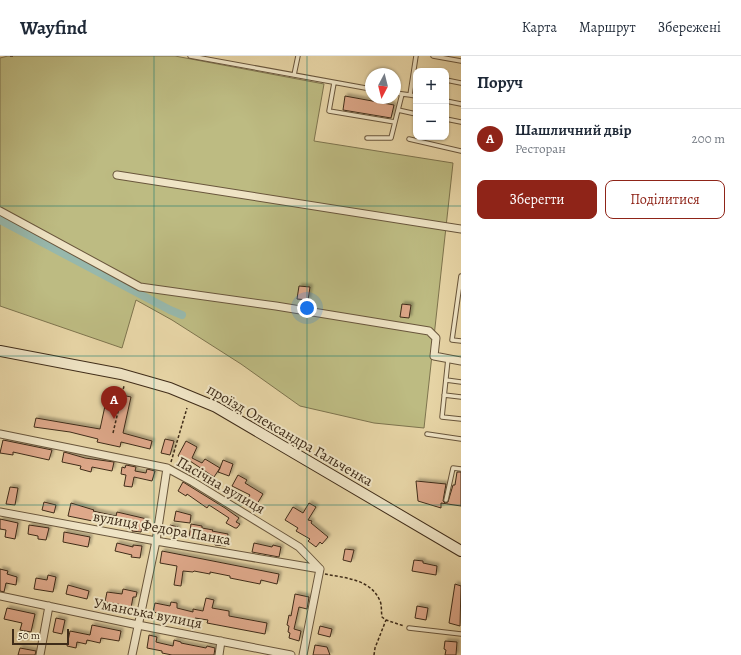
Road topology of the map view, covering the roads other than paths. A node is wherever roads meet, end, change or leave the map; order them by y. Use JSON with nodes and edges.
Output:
{"nodes":[{"id":1,"x":190,"y":56,"type":"edge"},
{"id":2,"x":298,"y":56,"type":"edge"},
{"id":3,"x":416,"y":56,"type":"edge"},
{"id":4,"x":433,"y":56,"type":"edge"},
{"id":5,"x":461,"y":61,"type":"edge"},
{"id":6,"x":415,"y":68,"type":"edge"},
{"id":7,"x":294,"y":75,"type":"junction"},
{"id":8,"x":449,"y":81,"type":"edge"},
{"id":9,"x":334,"y":83,"type":"junction"},
{"id":10,"x":413,"y":83,"type":"edge"},
{"id":11,"x":461,"y":83,"type":"edge"},
{"id":12,"x":365,"y":88,"type":"edge"},
{"id":13,"x":402,"y":94,"type":"joint"},
{"id":14,"x":410,"y":95,"type":"junction"},
{"id":15,"x":413,"y":96,"type":"edge"},
{"id":16,"x":449,"y":102,"type":"edge"},
{"id":17,"x":461,"y":104,"type":"edge"},
{"id":18,"x":398,"y":110,"type":"junction"},
{"id":19,"x":413,"y":113,"type":"edge"},
{"id":20,"x":449,"y":120,"type":"edge"},
{"id":21,"x":395,"y":122,"type":"junction"},
{"id":22,"x":461,"y":122,"type":"edge"},
{"id":23,"x":367,"y":138,"type":"dead end"},
{"id":24,"x":409,"y":139,"type":"dead end"},
{"id":25,"x":461,"y":151,"type":"edge"},
{"id":26,"x":117,"y":176,"type":"dead end"},
{"id":27,"x":0,"y":211,"type":"edge"},
{"id":28,"x":461,"y":229,"type":"edge"},
{"id":29,"x":461,"y":276,"type":"edge"},
{"id":30,"x":461,"y":341,"type":"edge"},
{"id":31,"x":0,"y":352,"type":"edge"},
{"id":32,"x":448,"y":359,"type":"junction"},
{"id":33,"x":461,"y":361,"type":"edge"},
{"id":34,"x":446,"y":380,"type":"junction"},
{"id":35,"x":461,"y":382,"type":"edge"},
{"id":36,"x":444,"y":395,"type":"junction"},
{"id":37,"x":461,"y":397,"type":"edge"},
{"id":38,"x":461,"y":420,"type":"edge"},
{"id":39,"x":0,"y":434,"type":"edge"},
{"id":40,"x":427,"y":434,"type":"dead end"},
{"id":41,"x":461,"y":439,"type":"edge"},
{"id":42,"x":167,"y":468,"type":"junction"},
{"id":43,"x":461,"y":469,"type":"edge"},
{"id":44,"x":446,"y":500,"type":"dead end"},
{"id":45,"x":0,"y":512,"type":"edge"},
{"id":46,"x":156,"y":541,"type":"junction"},
{"id":47,"x":461,"y":551,"type":"edge"},
{"id":48,"x":320,"y":571,"type":"junction"},
{"id":49,"x":0,"y":596,"type":"edge"},
{"id":50,"x":49,"y":606,"type":"junction"},
{"id":51,"x":138,"y":625,"type":"junction"},
{"id":52,"x":409,"y":628,"type":"road end"},
{"id":53,"x":461,"y":634,"type":"edge"},
{"id":54,"x":221,"y":641,"type":"junction"},
{"id":55,"x":40,"y":655,"type":"edge"},
{"id":56,"x":132,"y":655,"type":"edge"},
{"id":57,"x":219,"y":655,"type":"edge"},
{"id":58,"x":291,"y":655,"type":"edge"},
{"id":59,"x":303,"y":655,"type":"edge"}],
"edges":[{"from":1,"to":7,"type":"lane"},
{"from":2,"to":7,"type":"lane"},
{"from":3,"to":6,"type":"lane"},
{"from":4,"to":5,"type":"lane"},
{"from":7,"to":9,"type":"lane"},
{"from":8,"to":11,"type":"lane"},
{"from":9,"to":12,"type":"lane"},
{"from":9,"to":21,"type":"lane"},
{"from":10,"to":14,"type":"lane"},
{"from":13,"to":14,"type":"lane"},
{"from":13,"to":18,"type":"lane"},
{"from":14,"to":15,"type":"lane"},
{"from":16,"to":17,"type":"lane"},
{"from":18,"to":19,"type":"lane"},
{"from":18,"to":21,"type":"lane"},
{"from":20,"to":22,"type":"lane"},
{"from":21,"to":23,"type":"lane"},
{"from":24,"to":25,"type":"lane"},
{"from":26,"to":28,"type":"street"},
{"from":27,"to":32,"type":"street"},
{"from":29,"to":30,"type":"lane"},
{"from":31,"to":47,"type":"main road","name":"проїзд Олександра Гальченка"},
{"from":32,"to":33,"type":"street"},
{"from":32,"to":34,"type":"lane"},
{"from":34,"to":35,"type":"lane"},
{"from":34,"to":36,"type":"lane"},
{"from":36,"to":37,"type":"lane"},
{"from":36,"to":38,"type":"lane"},
{"from":39,"to":42,"type":"street","name":"Пасічна вулиця"},
{"from":40,"to":41,"type":"lane"},
{"from":42,"to":46,"type":"street"},
{"from":42,"to":48,"type":"street","name":"Пасічна вулиця"},
{"from":43,"to":44,"type":"lane"},
{"from":45,"to":46,"type":"street","name":"вулиця Федора Панка"},
{"from":46,"to":48,"type":"street","name":"вулиця Федора Панка"},
{"from":46,"to":51,"type":"street"},
{"from":48,"to":59,"type":"street"},
{"from":49,"to":50,"type":"street","name":"Уманська вулиця"},
{"from":50,"to":51,"type":"street","name":"Уманська вулиця"},
{"from":50,"to":55,"type":"street"},
{"from":51,"to":54,"type":"street","name":"Уманська вулиця"},
{"from":51,"to":56,"type":"street"},
{"from":52,"to":53,"type":"lane"},
{"from":54,"to":57,"type":"street"},
{"from":54,"to":58,"type":"street","name":"Уманська вулиця"}]}
